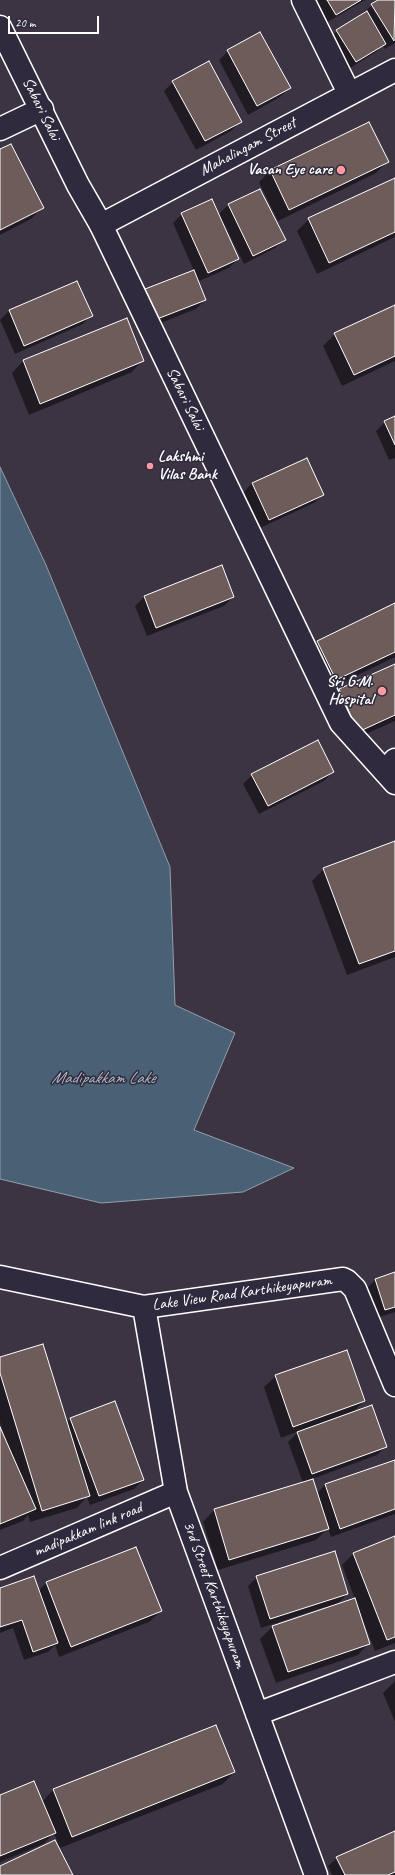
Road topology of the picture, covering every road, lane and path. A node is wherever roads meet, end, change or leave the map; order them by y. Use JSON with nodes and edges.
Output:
{"nodes":[{"id":1,"x":303,"y":0,"type":"edge"},
{"id":2,"x":0,"y":27,"type":"edge"},
{"id":3,"x":395,"y":70,"type":"edge"},
{"id":4,"x":349,"y":93,"type":"junction"},
{"id":5,"x":42,"y":110,"type":"junction"},
{"id":6,"x":0,"y":129,"type":"edge"},
{"id":7,"x":101,"y":225,"type":"junction"},
{"id":8,"x":392,"y":771,"type":"edge"},
{"id":9,"x":0,"y":1277,"type":"edge"},
{"id":10,"x":144,"y":1307,"type":"junction"},
{"id":11,"x":395,"y":1385,"type":"edge"},
{"id":12,"x":176,"y":1492,"type":"junction"},
{"id":13,"x":0,"y":1568,"type":"edge"},
{"id":14,"x":395,"y":1662,"type":"edge"},
{"id":15,"x":257,"y":1714,"type":"junction"},
{"id":16,"x":316,"y":1875,"type":"edge"}],
"edges":[{"from":1,"to":4,"type":"street"},
{"from":2,"to":5,"type":"street","name":"Sabari Salai"},
{"from":3,"to":4,"type":"street","name":"Mahalingam Street"},
{"from":4,"to":7,"type":"street","name":"Mahalingam Street"},
{"from":5,"to":6,"type":"street"},
{"from":5,"to":7,"type":"street","name":"Sabari Salai"},
{"from":7,"to":8,"type":"street","name":"Sabari Salai"},
{"from":9,"to":10,"type":"street","name":"Lake View Road Karthikeyapuram"},
{"from":10,"to":11,"type":"street","name":"Lake View Road Karthikeyapuram"},
{"from":10,"to":12,"type":"street","name":"3rd Street Karthikeyapuram"},
{"from":12,"to":13,"type":"street","name":"madipakkam link road"},
{"from":12,"to":15,"type":"street","name":"3rd Street Karthikeyapuram"},
{"from":14,"to":15,"type":"street"},
{"from":15,"to":16,"type":"street","name":"3rd Street Karthikeyapuram"}]}
